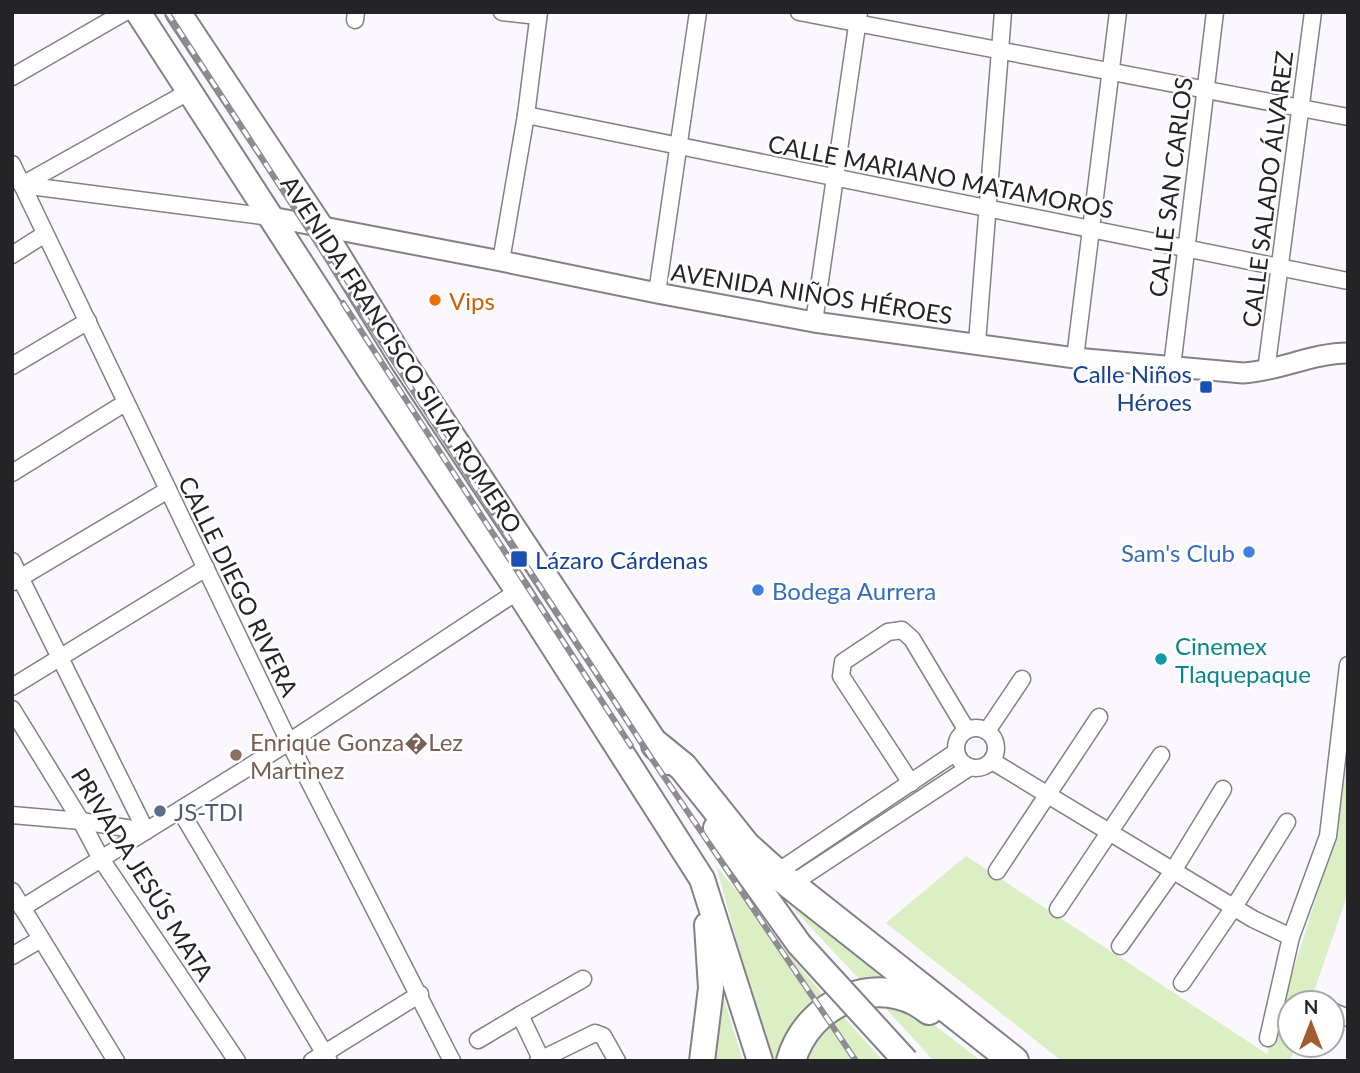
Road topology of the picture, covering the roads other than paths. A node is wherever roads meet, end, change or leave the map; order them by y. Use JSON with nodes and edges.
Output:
{"nodes":[{"id":1,"x":125,"y":12,"type":"edge"},
{"id":2,"x":138,"y":12,"type":"edge"},
{"id":3,"x":178,"y":12,"type":"edge"},
{"id":4,"x":502,"y":12,"type":"edge"},
{"id":5,"x":698,"y":12,"type":"edge"},
{"id":6,"x":799,"y":12,"type":"edge"},
{"id":7,"x":1003,"y":12,"type":"edge"},
{"id":8,"x":1118,"y":12,"type":"edge"},
{"id":9,"x":1215,"y":12,"type":"edge"},
{"id":10,"x":1313,"y":12,"type":"edge"},
{"id":11,"x":538,"y":14,"type":"edge"},
{"id":12,"x":859,"y":17,"type":"edge"},
{"id":13,"x":999,"y":50,"type":"junction"},
{"id":14,"x":1112,"y":71,"type":"junction"},
{"id":15,"x":12,"y":77,"type":"edge"},
{"id":16,"x":1205,"y":89,"type":"junction"},
{"id":17,"x":190,"y":90,"type":"junction"},
{"id":18,"x":1300,"y":108,"type":"junction"},
{"id":19,"x":526,"y":115,"type":"junction"},
{"id":20,"x":1348,"y":117,"type":"edge"},
{"id":21,"x":679,"y":146,"type":"junction"},
{"id":22,"x":12,"y":164,"type":"edge"},
{"id":23,"x":835,"y":177,"type":"junction"},
{"id":24,"x":22,"y":186,"type":"junction"},
{"id":25,"x":987,"y":208,"type":"junction"},
{"id":26,"x":271,"y":217,"type":"junction"},
{"id":27,"x":320,"y":226,"type":"junction"},
{"id":28,"x":1092,"y":229,"type":"junction"},
{"id":29,"x":45,"y":234,"type":"junction"},
{"id":30,"x":1186,"y":248,"type":"junction"},
{"id":31,"x":12,"y":255,"type":"edge"},
{"id":32,"x":501,"y":261,"type":"junction"},
{"id":33,"x":1280,"y":268,"type":"junction"},
{"id":34,"x":1348,"y":281,"type":"edge"},
{"id":35,"x":657,"y":293,"type":"junction"},
{"id":36,"x":88,"y":321,"type":"junction"},
{"id":37,"x":814,"y":322,"type":"junction"},
{"id":38,"x":977,"y":343,"type":"junction"},
{"id":39,"x":1348,"y":354,"type":"edge"},
{"id":40,"x":1075,"y":358,"type":"junction"},
{"id":41,"x":12,"y":366,"type":"edge"},
{"id":42,"x":1172,"y":367,"type":"junction"},
{"id":43,"x":1266,"y":371,"type":"junction"},
{"id":44,"x":125,"y":402,"type":"junction"},
{"id":45,"x":12,"y":473,"type":"edge"},
{"id":46,"x":167,"y":490,"type":"junction"},
{"id":47,"x":12,"y":561,"type":"edge"},
{"id":48,"x":206,"y":568,"type":"junction"},
{"id":49,"x":16,"y":580,"type":"edge"},
{"id":50,"x":518,"y":591,"type":"junction"},
{"id":51,"x":58,"y":657,"type":"junction"},
{"id":52,"x":1348,"y":665,"type":"edge"},
{"id":53,"x":1022,"y":679,"type":"dead end"},
{"id":54,"x":12,"y":687,"type":"edge"},
{"id":55,"x":12,"y":709,"type":"edge"},
{"id":56,"x":1099,"y":717,"type":"dead end"},
{"id":57,"x":966,"y":729,"type":"junction"},
{"id":58,"x":987,"y":730,"type":"junction"},
{"id":59,"x":289,"y":742,"type":"junction"},
{"id":60,"x":656,"y":745,"type":"junction"},
{"id":61,"x":956,"y":752,"type":"junction"},
{"id":62,"x":1161,"y":755,"type":"dead end"},
{"id":63,"x":992,"y":761,"type":"junction"},
{"id":64,"x":970,"y":767,"type":"junction"},
{"id":65,"x":911,"y":783,"type":"junction"},
{"id":66,"x":1223,"y":789,"type":"dead end"},
{"id":67,"x":1047,"y":795,"type":"junction"},
{"id":68,"x":180,"y":810,"type":"junction"},
{"id":69,"x":12,"y":815,"type":"edge"},
{"id":70,"x":861,"y":817,"type":"junction"},
{"id":71,"x":81,"y":821,"type":"junction"},
{"id":72,"x":1287,"y":822,"type":"dead end"},
{"id":73,"x":146,"y":831,"type":"junction"},
{"id":74,"x":869,"y":832,"type":"junction"},
{"id":75,"x":1110,"y":833,"type":"junction"},
{"id":76,"x":101,"y":859,"type":"junction"},
{"id":77,"x":1173,"y":870,"type":"junction"},
{"id":78,"x":998,"y":871,"type":"dead end"},
{"id":79,"x":702,"y":879,"type":"junction"},
{"id":80,"x":783,"y":879,"type":"junction"},
{"id":81,"x":12,"y":891,"type":"edge"},
{"id":82,"x":22,"y":908,"type":"junction"},
{"id":83,"x":1234,"y":908,"type":"junction"},
{"id":84,"x":1058,"y":909,"type":"dead end"},
{"id":85,"x":1291,"y":937,"type":"junction"},
{"id":86,"x":41,"y":939,"type":"junction"},
{"id":87,"x":1120,"y":946,"type":"dead end"},
{"id":88,"x":12,"y":956,"type":"edge"},
{"id":89,"x":583,"y":979,"type":"dead end"},
{"id":90,"x":1182,"y":983,"type":"dead end"},
{"id":91,"x":420,"y":994,"type":"junction"},
{"id":92,"x":520,"y":1015,"type":"junction"},
{"id":93,"x":1268,"y":1038,"type":"dead end"},
{"id":94,"x":478,"y":1040,"type":"dead end"},
{"id":95,"x":322,"y":1058,"type":"edge"},
{"id":96,"x":539,"y":1060,"type":"edge"},
{"id":97,"x":116,"y":1061,"type":"edge"},
{"id":98,"x":237,"y":1061,"type":"edge"},
{"id":99,"x":452,"y":1061,"type":"edge"},
{"id":100,"x":617,"y":1061,"type":"edge"},
{"id":101,"x":702,"y":1061,"type":"edge"},
{"id":102,"x":760,"y":1061,"type":"edge"},
{"id":103,"x":791,"y":1061,"type":"edge"},
{"id":104,"x":906,"y":1061,"type":"edge"},
{"id":105,"x":991,"y":1061,"type":"edge"},
{"id":106,"x":1014,"y":1061,"type":"edge"}],
"edges":[{"from":1,"to":15,"type":"street"},
{"from":2,"to":17,"type":"main road","name":"AVENIDA FRANCISCO SILVA ROMERO"},
{"from":3,"to":27,"type":"main road","name":"AVENIDA FRANCISCO SILVA ROMERO"},
{"from":4,"to":11,"type":"street"},
{"from":5,"to":21,"type":"street"},
{"from":6,"to":12,"type":"street"},
{"from":7,"to":13,"type":"street"},
{"from":8,"to":14,"type":"street"},
{"from":9,"to":16,"type":"street","name":"CALLE SAN CARLOS"},
{"from":10,"to":18,"type":"street","name":"CALLE SALADO ÁLVAREZ"},
{"from":11,"to":19,"type":"street"},
{"from":12,"to":13,"type":"street"},
{"from":12,"to":23,"type":"street"},
{"from":13,"to":14,"type":"street"},
{"from":13,"to":25,"type":"street"},
{"from":14,"to":16,"type":"street"},
{"from":14,"to":28,"type":"street"},
{"from":16,"to":18,"type":"street"},
{"from":16,"to":30,"type":"street","name":"CALLE SAN CARLOS"},
{"from":17,"to":24,"type":"street"},
{"from":17,"to":26,"type":"main road","name":"AVENIDA FRANCISCO SILVA ROMERO"},
{"from":18,"to":20,"type":"street"},
{"from":18,"to":33,"type":"street","name":"CALLE SALADO ÁLVAREZ"},
{"from":19,"to":21,"type":"street","name":"CALLE MARIANO MATAMOROS"},
{"from":19,"to":32,"type":"street"},
{"from":21,"to":23,"type":"street","name":"CALLE MARIANO MATAMOROS"},
{"from":21,"to":35,"type":"street"},
{"from":22,"to":24,"type":"street","name":"CALLE DIEGO RIVERA"},
{"from":23,"to":25,"type":"street","name":"CALLE MARIANO MATAMOROS"},
{"from":23,"to":37,"type":"street"},
{"from":24,"to":26,"type":"street"},
{"from":24,"to":29,"type":"street","name":"CALLE DIEGO RIVERA"},
{"from":25,"to":28,"type":"street","name":"CALLE MARIANO MATAMOROS"},
{"from":25,"to":38,"type":"street"},
{"from":26,"to":27,"type":"street","name":"AVENIDA NIÑOS HÉROES"},
{"from":26,"to":50,"type":"main road","name":"AVENIDA FRANCISCO SILVA ROMERO"},
{"from":27,"to":32,"type":"street","name":"AVENIDA NIÑOS HÉROES"},
{"from":27,"to":60,"type":"main road","name":"AVENIDA FRANCISCO SILVA ROMERO"},
{"from":28,"to":30,"type":"street","name":"CALLE MARIANO MATAMOROS"},
{"from":28,"to":40,"type":"street"},
{"from":29,"to":31,"type":"street"},
{"from":29,"to":36,"type":"street","name":"CALLE DIEGO RIVERA"},
{"from":30,"to":33,"type":"street","name":"CALLE MARIANO MATAMOROS"},
{"from":30,"to":42,"type":"street","name":"CALLE SAN CARLOS"},
{"from":32,"to":35,"type":"street","name":"AVENIDA NIÑOS HÉROES"},
{"from":33,"to":34,"type":"street","name":"CALLE MARIANO MATAMOROS"},
{"from":33,"to":43,"type":"street","name":"CALLE SALADO ÁLVAREZ"},
{"from":35,"to":37,"type":"street","name":"AVENIDA NIÑOS HÉROES"},
{"from":36,"to":41,"type":"street"},
{"from":36,"to":44,"type":"street","name":"CALLE DIEGO RIVERA"},
{"from":37,"to":38,"type":"street","name":"AVENIDA NIÑOS HÉROES"},
{"from":38,"to":40,"type":"street","name":"AVENIDA NIÑOS HÉROES"},
{"from":39,"to":43,"type":"street","name":"AVENIDA NIÑOS HÉROES"},
{"from":40,"to":42,"type":"street","name":"AVENIDA NIÑOS HÉROES"},
{"from":42,"to":43,"type":"street","name":"AVENIDA NIÑOS HÉROES"},
{"from":44,"to":45,"type":"street"},
{"from":44,"to":46,"type":"street","name":"CALLE DIEGO RIVERA"},
{"from":46,"to":48,"type":"street","name":"CALLE DIEGO RIVERA"},
{"from":46,"to":49,"type":"street"},
{"from":47,"to":49,"type":"street"},
{"from":48,"to":51,"type":"street"},
{"from":48,"to":59,"type":"street","name":"CALLE DIEGO RIVERA"},
{"from":49,"to":51,"type":"street"},
{"from":50,"to":59,"type":"street"},
{"from":50,"to":79,"type":"main road","name":"AVENIDA FRANCISCO SILVA ROMERO"},
{"from":51,"to":54,"type":"street"},
{"from":51,"to":73,"type":"street"},
{"from":52,"to":85,"type":"street"},
{"from":53,"to":58,"type":"street"},
{"from":55,"to":71,"type":"street","name":"PRIVADA JESÚS MATA"},
{"from":56,"to":67,"type":"street"},
{"from":57,"to":58,"type":"street"},
{"from":57,"to":61,"type":"street"},
{"from":57,"to":65,"type":"street"},
{"from":58,"to":63,"type":"street"},
{"from":59,"to":68,"type":"street"},
{"from":59,"to":91,"type":"street","name":"CALLE DIEGO RIVERA"},
{"from":60,"to":80,"type":"highway"},
{"from":60,"to":104,"type":"main road","name":"AVENIDA FRANCISCO SILVA ROMERO","bridge":true},
{"from":61,"to":64,"type":"street"},
{"from":61,"to":65,"type":"street"},
{"from":62,"to":75,"type":"street"},
{"from":63,"to":64,"type":"street"},
{"from":63,"to":67,"type":"street"},
{"from":64,"to":74,"type":"street"},
{"from":65,"to":70,"type":"street"},
{"from":66,"to":77,"type":"street"},
{"from":67,"to":75,"type":"street"},
{"from":67,"to":78,"type":"street"},
{"from":68,"to":73,"type":"street"},
{"from":68,"to":95,"type":"street"},
{"from":69,"to":71,"type":"street"},
{"from":70,"to":74,"type":"street"},
{"from":70,"to":80,"type":"street"},
{"from":71,"to":73,"type":"street"},
{"from":71,"to":76,"type":"street","name":"PRIVADA JESÚS MATA"},
{"from":72,"to":83,"type":"street"},
{"from":73,"to":76,"type":"street"},
{"from":74,"to":80,"type":"street"},
{"from":75,"to":77,"type":"street"},
{"from":75,"to":84,"type":"street"},
{"from":76,"to":82,"type":"street"},
{"from":76,"to":98,"type":"street","name":"PRIVADA JESÚS MATA"},
{"from":77,"to":83,"type":"street"},
{"from":77,"to":87,"type":"street"},
{"from":79,"to":101,"type":"main road"},
{"from":79,"to":102,"type":"main road","name":"AVENIDA FRANCISCO SILVA ROMERO"},
{"from":80,"to":106,"type":"highway"},
{"from":81,"to":82,"type":"street"},
{"from":82,"to":86,"type":"street"},
{"from":83,"to":85,"type":"street"},
{"from":83,"to":90,"type":"street"},
{"from":85,"to":93,"type":"street"},
{"from":86,"to":88,"type":"street"},
{"from":86,"to":97,"type":"street"},
{"from":89,"to":92,"type":"street"},
{"from":91,"to":95,"type":"street"},
{"from":91,"to":99,"type":"street","name":"CALLE DIEGO RIVERA"},
{"from":92,"to":94,"type":"street"},
{"from":92,"to":96,"type":"street"},
{"from":96,"to":100,"type":"street"},
{"from":103,"to":105,"type":"highway"}]}
